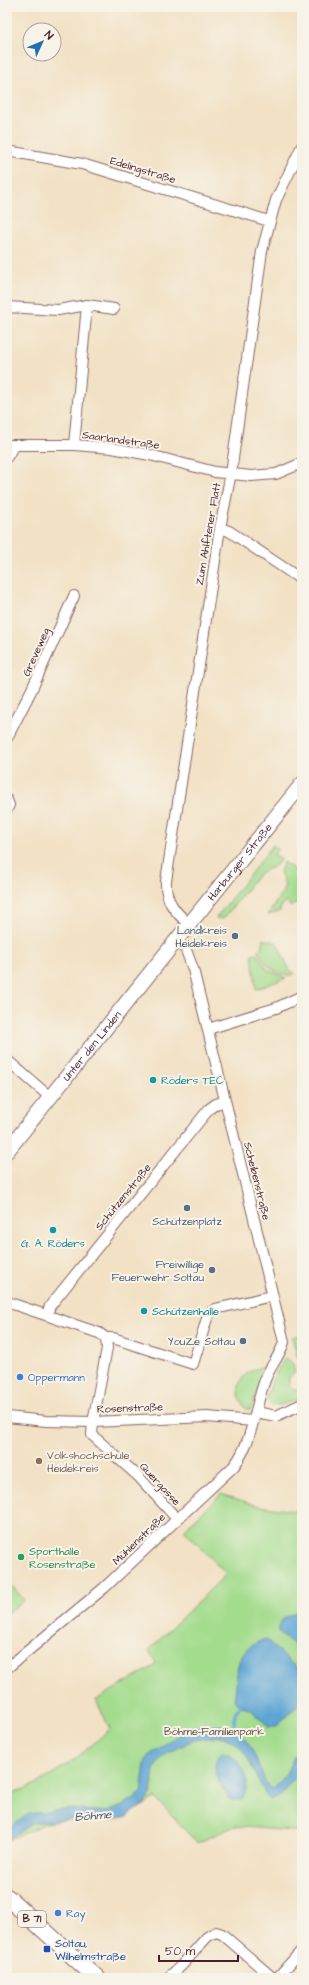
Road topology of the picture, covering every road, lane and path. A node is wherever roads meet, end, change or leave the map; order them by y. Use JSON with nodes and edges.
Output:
{"nodes":[{"id":1,"x":302,"y":146,"type":"edge"},
{"id":2,"x":7,"y":151,"type":"edge"},
{"id":3,"x":269,"y":221,"type":"junction"},
{"id":4,"x":87,"y":305,"type":"junction"},
{"id":5,"x":7,"y":307,"type":"edge"},
{"id":6,"x":114,"y":309,"type":"dead end"},
{"id":7,"x":10,"y":445,"type":"edge"},
{"id":8,"x":74,"y":445,"type":"junction"},
{"id":9,"x":7,"y":457,"type":"edge"},
{"id":10,"x":302,"y":463,"type":"edge"},
{"id":11,"x":231,"y":474,"type":"junction"},
{"id":12,"x":220,"y":528,"type":"junction"},
{"id":13,"x":302,"y":580,"type":"edge"},
{"id":14,"x":74,"y":596,"type":"dead end"},
{"id":15,"x":7,"y":738,"type":"edge"},
{"id":16,"x":302,"y":784,"type":"edge"},
{"id":17,"x":7,"y":800,"type":"edge"},
{"id":18,"x":7,"y":809,"type":"edge"},
{"id":19,"x":189,"y":924,"type":"junction"},
{"id":20,"x":176,"y":940,"type":"junction"},
{"id":21,"x":302,"y":996,"type":"edge"},
{"id":22,"x":208,"y":1029,"type":"junction"},
{"id":23,"x":7,"y":1060,"type":"edge"},
{"id":24,"x":50,"y":1097,"type":"junction"},
{"id":25,"x":225,"y":1101,"type":"junction"},
{"id":26,"x":7,"y":1151,"type":"edge"},
{"id":27,"x":272,"y":1296,"type":"junction"},
{"id":28,"x":7,"y":1302,"type":"edge"},
{"id":29,"x":46,"y":1315,"type":"junction"},
{"id":30,"x":106,"y":1338,"type":"junction"},
{"id":31,"x":302,"y":1404,"type":"edge"},
{"id":32,"x":7,"y":1417,"type":"edge"},
{"id":33,"x":253,"y":1421,"type":"junction"},
{"id":34,"x":93,"y":1422,"type":"junction"},
{"id":35,"x":177,"y":1519,"type":"junction"},
{"id":36,"x":7,"y":1668,"type":"edge"},
{"id":37,"x":7,"y":1897,"type":"edge"},
{"id":38,"x":302,"y":1950,"type":"edge"},
{"id":39,"x":97,"y":1978,"type":"edge"},
{"id":40,"x":168,"y":1978,"type":"edge"},
{"id":41,"x":273,"y":1978,"type":"edge"},
{"id":42,"x":277,"y":1978,"type":"edge"}],
"edges":[{"from":1,"to":3,"type":"street","name":"Zum Ahlftener Flatt"},
{"from":2,"to":3,"type":"street","name":"Edelingstraße"},
{"from":3,"to":11,"type":"street","name":"Zum Ahlftener Flatt"},
{"from":4,"to":5,"type":"street"},
{"from":4,"to":6,"type":"street"},
{"from":4,"to":8,"type":"street"},
{"from":7,"to":8,"type":"street","name":"Saarlandstraße"},
{"from":7,"to":9,"type":"street"},
{"from":8,"to":11,"type":"street","name":"Saarlandstraße"},
{"from":10,"to":11,"type":"street","name":"Saarlandstraße"},
{"from":11,"to":12,"type":"street","name":"Zum Ahlftener Flatt"},
{"from":12,"to":13,"type":"street"},
{"from":12,"to":19,"type":"street","name":"Zum Ahlftener Flatt"},
{"from":14,"to":15,"type":"street","name":"Greveweg"},
{"from":16,"to":19,"type":"main road","name":"Harburger Straße"},
{"from":17,"to":18,"type":"street"},
{"from":19,"to":20,"type":"main road","name":"Harburger Straße"},
{"from":20,"to":22,"type":"street","name":"Scheibenstraße"},
{"from":20,"to":24,"type":"main road","name":"Unter den Linden"},
{"from":21,"to":22,"type":"street"},
{"from":22,"to":25,"type":"street","name":"Scheibenstraße"},
{"from":23,"to":24,"type":"street"},
{"from":24,"to":26,"type":"main road","name":"Unter den Linden"},
{"from":25,"to":27,"type":"street","name":"Scheibenstraße"},
{"from":25,"to":29,"type":"street","name":"Schützenstraße"},
{"from":27,"to":30,"type":"street"},
{"from":27,"to":33,"type":"street","name":"Scheibenstraße"},
{"from":28,"to":29,"type":"street"},
{"from":29,"to":30,"type":"street"},
{"from":30,"to":34,"type":"street","name":"Quergasse"},
{"from":31,"to":33,"type":"street","name":"Rosenstraße"},
{"from":32,"to":34,"type":"street","name":"Rosenstraße"},
{"from":33,"to":34,"type":"street","name":"Rosenstraße"},
{"from":33,"to":35,"type":"street","name":"Mühlenstraße"},
{"from":34,"to":35,"type":"street","name":"Quergasse"},
{"from":35,"to":36,"type":"street","name":"Mühlenstraße"},
{"from":37,"to":39,"type":"main road","number":"B 71"},
{"from":38,"to":42,"type":"street"},
{"from":40,"to":41,"type":"street"}]}
